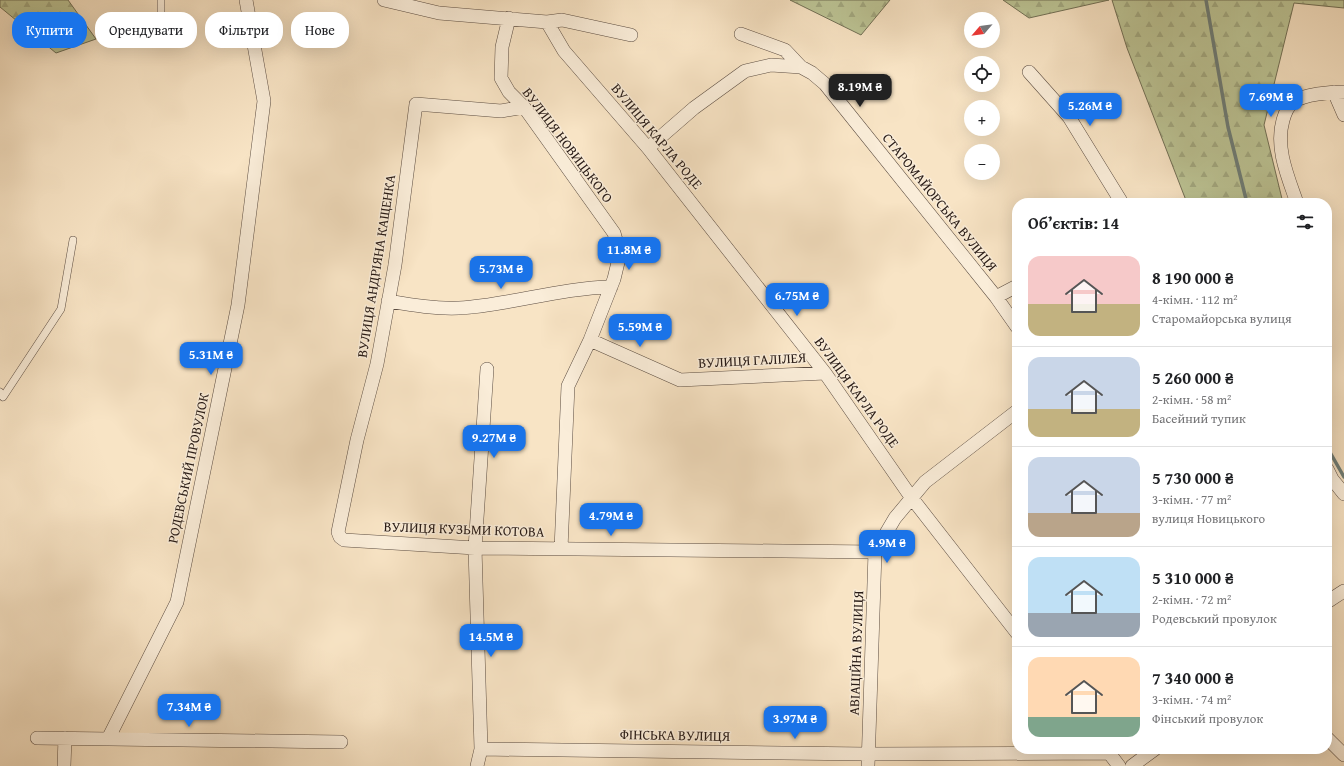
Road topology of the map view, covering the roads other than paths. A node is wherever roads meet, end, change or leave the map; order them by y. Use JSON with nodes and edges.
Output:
{"nodes":[{"id":1,"x":161,"y":0,"type":"edge"},
{"id":2,"x":246,"y":0,"type":"edge"},
{"id":3,"x":384,"y":0,"type":"edge"},
{"id":4,"x":161,"y":12,"type":"edge"},
{"id":5,"x":509,"y":18,"type":"junction"},
{"id":6,"x":547,"y":22,"type":"junction"},
{"id":7,"x":741,"y":34,"type":"dead end"},
{"id":8,"x":632,"y":35,"type":"dead end"},
{"id":9,"x":801,"y":67,"type":"junction"},
{"id":10,"x":1029,"y":72,"type":"dead end"},
{"id":11,"x":1339,"y":92,"type":"edge"},
{"id":12,"x":524,"y":107,"type":"junction"},
{"id":13,"x":1344,"y":115,"type":"edge"},
{"id":14,"x":648,"y":148,"type":"junction"},
{"id":15,"x":1119,"y":198,"type":"edge"},
{"id":16,"x":1295,"y":198,"type":"edge"},
{"id":17,"x":73,"y":240,"type":"dead end"},
{"id":18,"x":611,"y":287,"type":"junction"},
{"id":19,"x":1012,"y":289,"type":"edge"},
{"id":20,"x":996,"y":297,"type":"junction"},
{"id":21,"x":388,"y":301,"type":"junction"},
{"id":22,"x":1012,"y":320,"type":"edge"},
{"id":23,"x":590,"y":340,"type":"junction"},
{"id":24,"x":487,"y":368,"type":"dead end"},
{"id":25,"x":825,"y":373,"type":"junction"},
{"id":26,"x":0,"y":392,"type":"edge"},
{"id":27,"x":1012,"y":415,"type":"edge"},
{"id":28,"x":1332,"y":479,"type":"edge"},
{"id":29,"x":1344,"y":494,"type":"edge"},
{"id":30,"x":912,"y":497,"type":"junction"},
{"id":31,"x":340,"y":537,"type":"joint"},
{"id":32,"x":475,"y":548,"type":"junction"},
{"id":33,"x":560,"y":549,"type":"junction"},
{"id":34,"x":875,"y":552,"type":"junction"},
{"id":35,"x":1344,"y":591,"type":"edge"},
{"id":36,"x":1332,"y":599,"type":"edge"},
{"id":37,"x":1012,"y":627,"type":"edge"},
{"id":38,"x":36,"y":738,"type":"dead end"},
{"id":39,"x":65,"y":738,"type":"junction"},
{"id":40,"x":108,"y":739,"type":"junction"},
{"id":41,"x":341,"y":742,"type":"dead end"},
{"id":42,"x":1332,"y":743,"type":"edge"},
{"id":43,"x":481,"y":749,"type":"junction"},
{"id":44,"x":1027,"y":754,"type":"edge"},
{"id":45,"x":1109,"y":754,"type":"edge"},
{"id":46,"x":1148,"y":754,"type":"edge"},
{"id":47,"x":1344,"y":755,"type":"edge"},
{"id":48,"x":868,"y":760,"type":"edge"},
{"id":49,"x":64,"y":766,"type":"edge"},
{"id":50,"x":477,"y":766,"type":"edge"},
{"id":51,"x":1119,"y":766,"type":"edge"},
{"id":52,"x":1132,"y":766,"type":"edge"}],
"edges":[{"from":1,"to":4,"type":"lane"},
{"from":2,"to":40,"type":"street","name":"РОДЕВСЬКИЙ ПРОВУЛОК"},
{"from":3,"to":5,"type":"street"},
{"from":5,"to":6,"type":"street"},
{"from":5,"to":12,"type":"street","name":"ВУЛИЦЯ НОВИЦЬКОГО"},
{"from":6,"to":8,"type":"street"},
{"from":6,"to":14,"type":"street","name":"ВУЛИЦЯ КАРЛА РОДЕ"},
{"from":7,"to":9,"type":"street","name":"СТАРОМАЙОРСЬКА ВУЛИЦЯ"},
{"from":9,"to":14,"type":"street","name":"СТАРОМАЙОРСЬКА ВУЛИЦЯ"},
{"from":9,"to":20,"type":"street","name":"СТАРОМАЙОРСЬКА ВУЛИЦЯ"},
{"from":10,"to":15,"type":"street"},
{"from":11,"to":13,"type":"street"},
{"from":11,"to":16,"type":"street"},
{"from":12,"to":18,"type":"street","name":"ВУЛИЦЯ НОВИЦЬКОГО"},
{"from":12,"to":21,"type":"street","name":"ВУЛИЦЯ АНДРІЯНА КАЩЕНКА"},
{"from":14,"to":25,"type":"street","name":"ВУЛИЦЯ КАРЛА РОДЕ"},
{"from":17,"to":26,"type":"lane"},
{"from":18,"to":21,"type":"street"},
{"from":18,"to":23,"type":"street","name":"ВУЛИЦЯ НОВИЦЬКОГО"},
{"from":19,"to":20,"type":"street"},
{"from":20,"to":22,"type":"street","name":"СТАРОМАЙОРСЬКА ВУЛИЦЯ"},
{"from":21,"to":31,"type":"street","name":"ВУЛИЦЯ АНДРІЯНА КАЩЕНКА"},
{"from":23,"to":25,"type":"street","name":"ВУЛИЦЯ ГАЛІЛЕЯ"},
{"from":23,"to":33,"type":"street","name":"ВУЛИЦЯ НОВИЦЬКОГО"},
{"from":24,"to":32,"type":"street"},
{"from":25,"to":30,"type":"street","name":"ВУЛИЦЯ КАРЛА РОДЕ"},
{"from":27,"to":30,"type":"street","name":"АВІАЦІЙНА ВУЛИЦЯ"},
{"from":28,"to":29,"type":"street"},
{"from":30,"to":34,"type":"street","name":"АВІАЦІЙНА ВУЛИЦЯ"},
{"from":30,"to":37,"type":"street","name":"ВУЛИЦЯ КАРЛА РОДЕ"},
{"from":31,"to":32,"type":"street","name":"ВУЛИЦЯ КУЗЬМИ КОТОВА"},
{"from":32,"to":33,"type":"street","name":"ВУЛИЦЯ КУЗЬМИ КОТОВА"},
{"from":32,"to":43,"type":"street"},
{"from":33,"to":34,"type":"street","name":"ВУЛИЦЯ КУЗЬМИ КОТОВА"},
{"from":34,"to":48,"type":"street","name":"АВІАЦІЙНА ВУЛИЦЯ"},
{"from":35,"to":36,"type":"street"},
{"from":38,"to":39,"type":"street"},
{"from":39,"to":40,"type":"street"},
{"from":39,"to":49,"type":"street"},
{"from":40,"to":41,"type":"street"},
{"from":42,"to":47,"type":"street"},
{"from":43,"to":48,"type":"street","name":"ФІНСЬКА ВУЛИЦЯ"},
{"from":43,"to":50,"type":"street"},
{"from":44,"to":48,"type":"street","name":"ФІНСЬКА ВУЛИЦЯ"},
{"from":45,"to":51,"type":"street"},
{"from":46,"to":52,"type":"street"}]}
